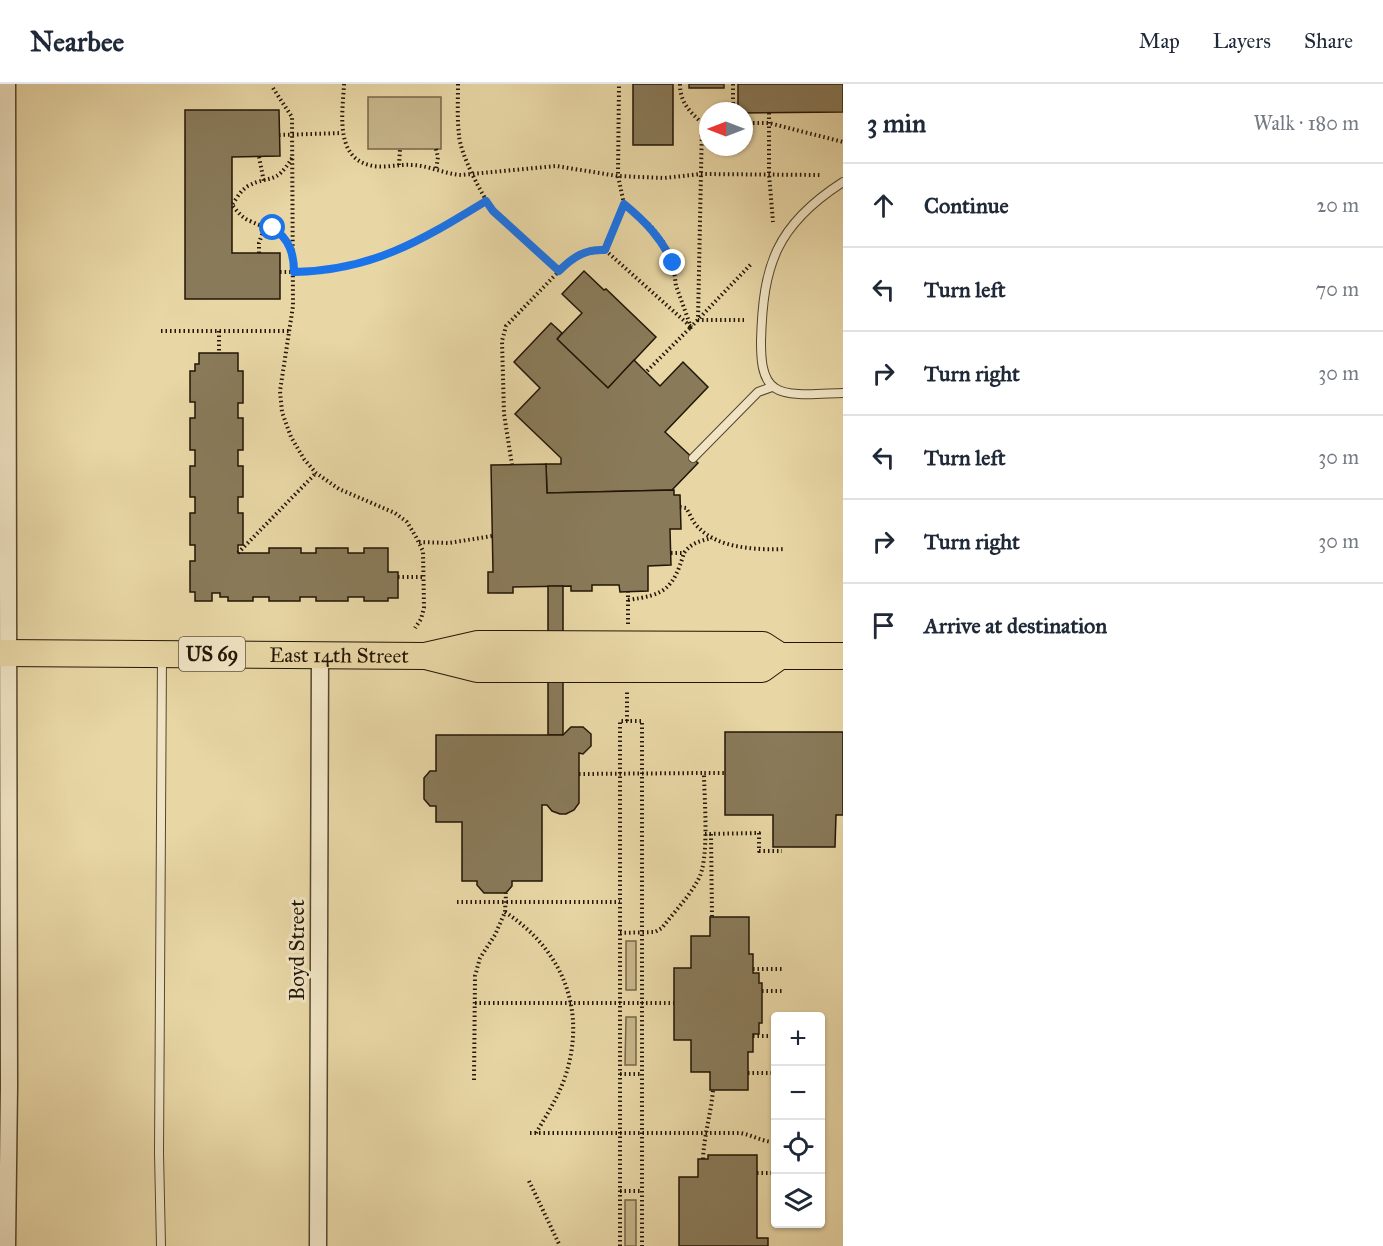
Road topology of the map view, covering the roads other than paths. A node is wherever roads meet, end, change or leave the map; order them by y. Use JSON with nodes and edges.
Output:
{"nodes":[{"id":1,"x":7,"y":84,"type":"edge"},
{"id":2,"x":843,"y":182,"type":"edge"},
{"id":3,"x":772,"y":387,"type":"junction"},
{"id":4,"x":843,"y":393,"type":"edge"},
{"id":5,"x":693,"y":458,"type":"dead end"},
{"id":6,"x":4,"y":653,"type":"edge"},
{"id":7,"x":162,"y":654,"type":"junction"},
{"id":8,"x":320,"y":654,"type":"junction"},
{"id":9,"x":843,"y":656,"type":"edge"},
{"id":10,"x":5,"y":1087,"type":"edge"},
{"id":11,"x":7,"y":1246,"type":"edge"},
{"id":12,"x":161,"y":1246,"type":"edge"},
{"id":13,"x":318,"y":1246,"type":"edge"}],
"edges":[{"from":1,"to":6,"type":"street"},
{"from":2,"to":3,"type":"lane"},
{"from":3,"to":4,"type":"lane"},
{"from":3,"to":5,"type":"lane"},
{"from":6,"to":7,"type":"main road","name":"East 14th Street","number":"US 69"},
{"from":6,"to":10,"type":"street"},
{"from":7,"to":8,"type":"main road","name":"East 14th Street","number":"US 69"},
{"from":7,"to":12,"type":"lane"},
{"from":8,"to":9,"type":"main road","name":"East 14th Street","number":"US 69"},
{"from":8,"to":13,"type":"street","name":"Boyd Street"},
{"from":10,"to":11,"type":"street"}]}
